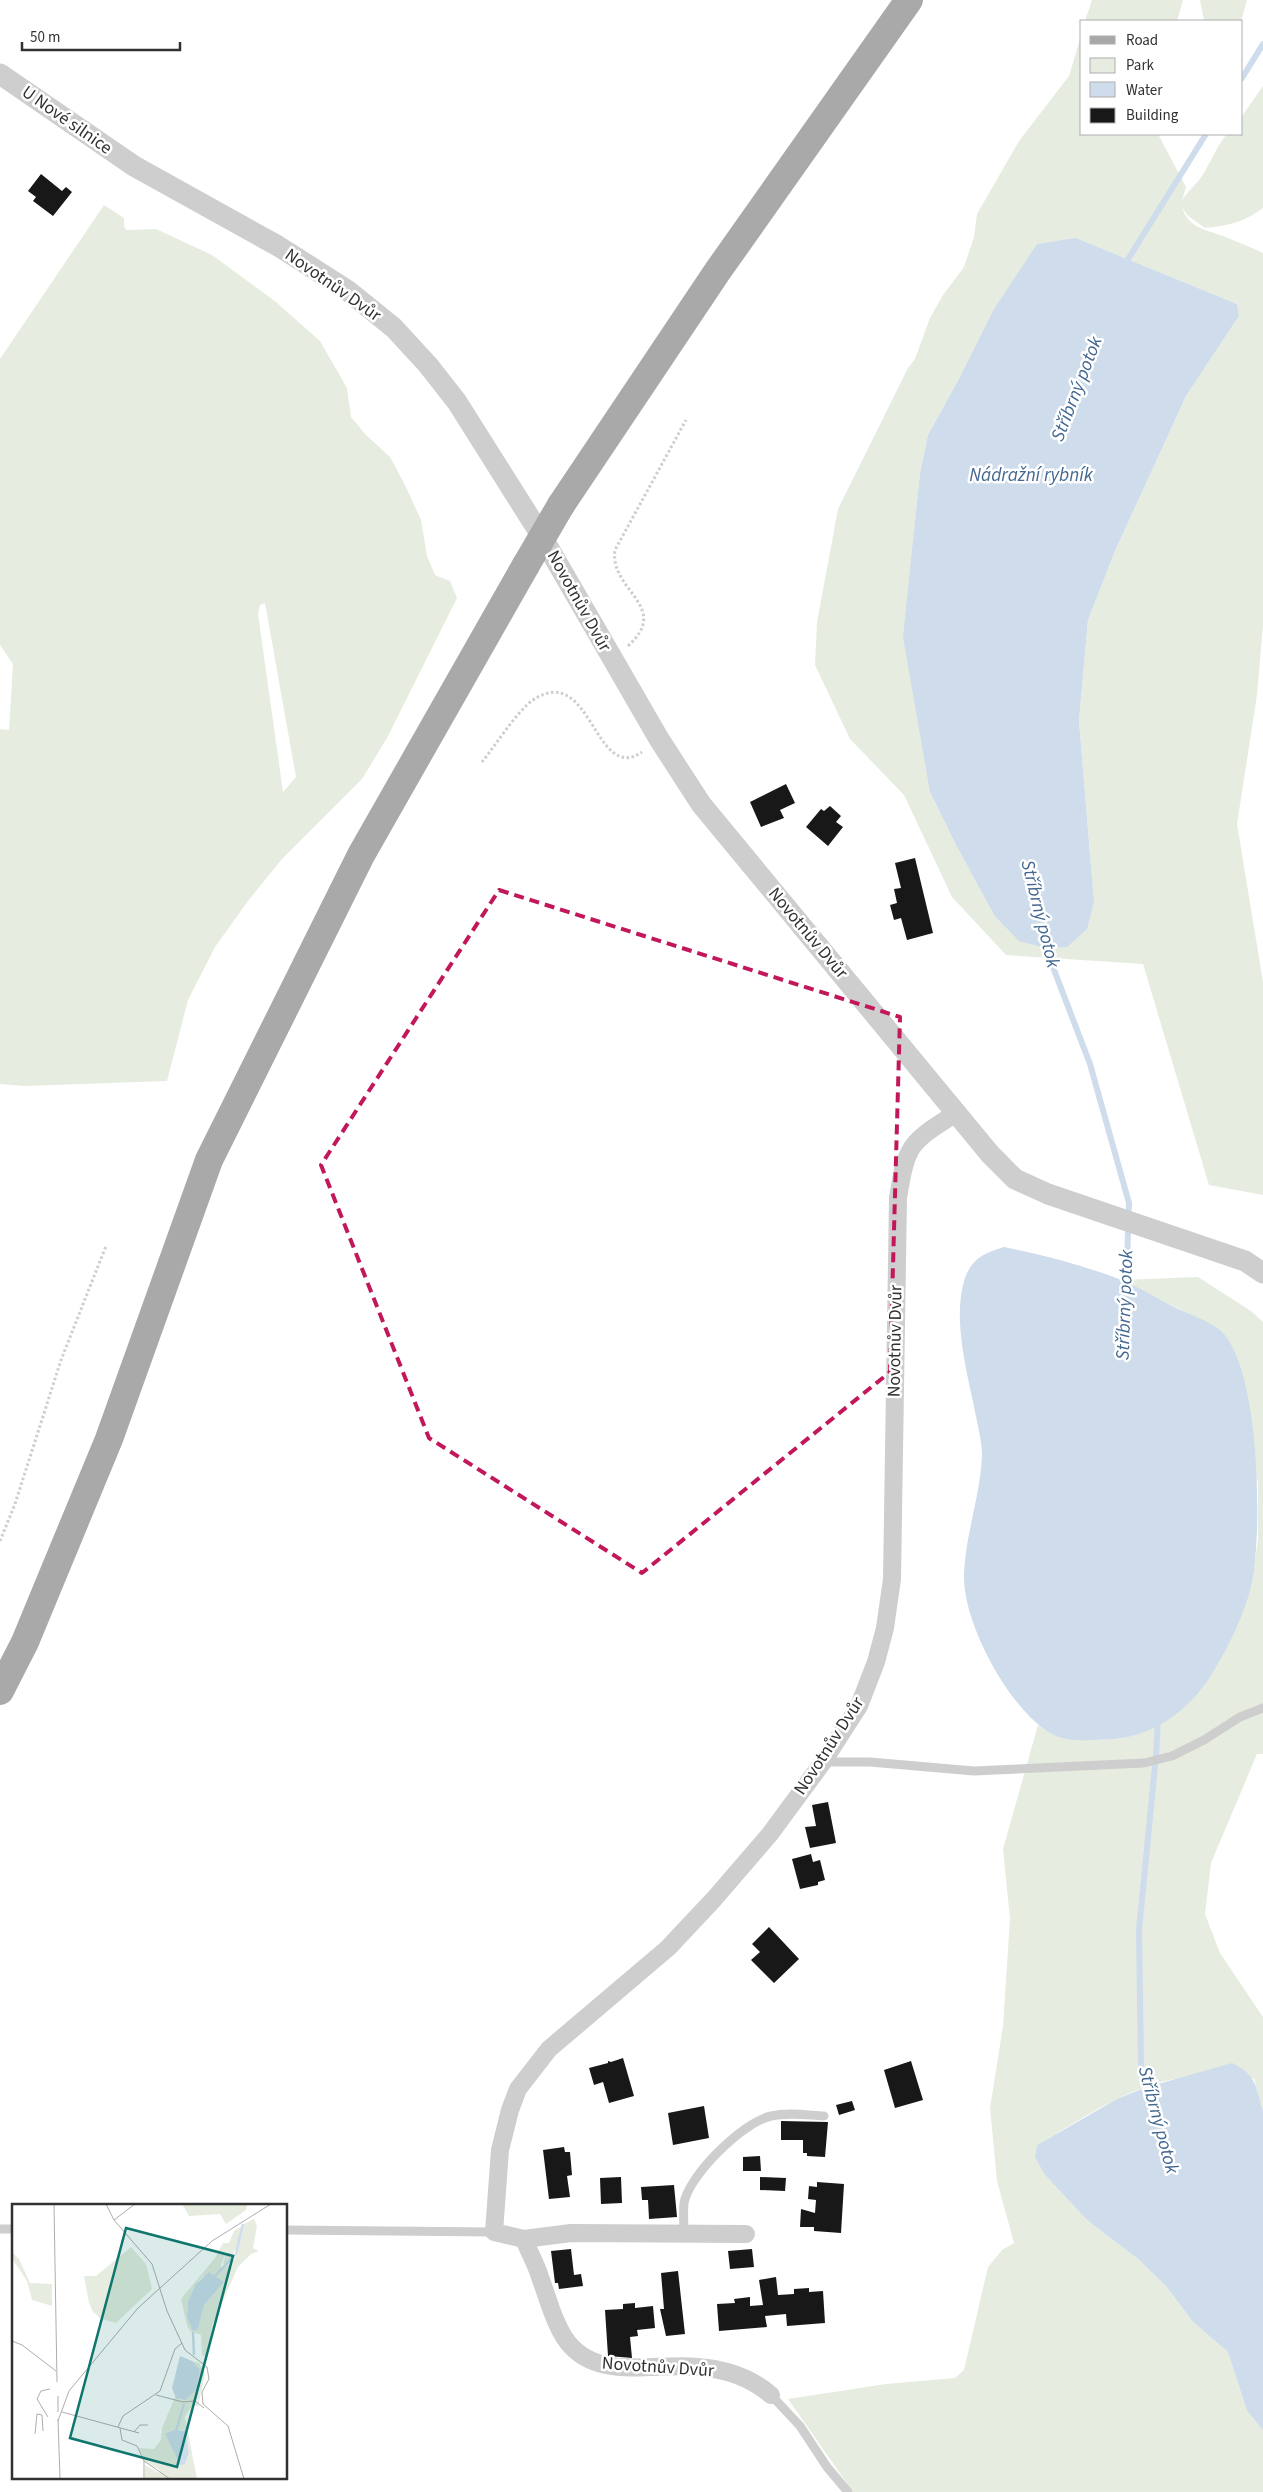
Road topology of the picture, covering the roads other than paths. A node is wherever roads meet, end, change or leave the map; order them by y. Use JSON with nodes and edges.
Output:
{"nodes":[{"id":1,"x":909,"y":0,"type":"edge"},
{"id":2,"x":0,"y":74,"type":"edge"},
{"id":3,"x":134,"y":166,"type":"joint"},
{"id":4,"x":956,"y":1113,"type":"junction"},
{"id":5,"x":1263,"y":1274,"type":"edge"},
{"id":6,"x":0,"y":1691,"type":"edge"},
{"id":7,"x":1263,"y":1708,"type":"edge"},
{"id":8,"x":823,"y":1762,"type":"junction"},
{"id":9,"x":824,"y":2116,"type":"dead end"},
{"id":10,"x":288,"y":2230,"type":"edge"},
{"id":11,"x":494,"y":2232,"type":"junction"},
{"id":12,"x":684,"y":2234,"type":"junction"},
{"id":13,"x":746,"y":2234,"type":"dead end"},
{"id":14,"x":524,"y":2239,"type":"junction"},
{"id":15,"x":771,"y":2395,"type":"joint"},
{"id":16,"x":848,"y":2492,"type":"edge"}],
"edges":[{"from":1,"to":6,"type":"main road","bridge":true},
{"from":2,"to":3,"type":"street","name":"U Nové silnice"},
{"from":3,"to":4,"type":"street","name":"Novotnův Dvůr"},
{"from":4,"to":5,"type":"street","name":"Novotnův Dvůr"},
{"from":4,"to":8,"type":"street","name":"Novotnův Dvůr"},
{"from":7,"to":8,"type":"lane"},
{"from":8,"to":11,"type":"street","name":"Novotnův Dvůr"},
{"from":9,"to":12,"type":"lane"},
{"from":10,"to":11,"type":"lane"},
{"from":11,"to":14,"type":"street"},
{"from":12,"to":13,"type":"street"},
{"from":12,"to":14,"type":"street"},
{"from":14,"to":15,"type":"street","name":"Novotnův Dvůr"},
{"from":15,"to":16,"type":"lane"}]}
